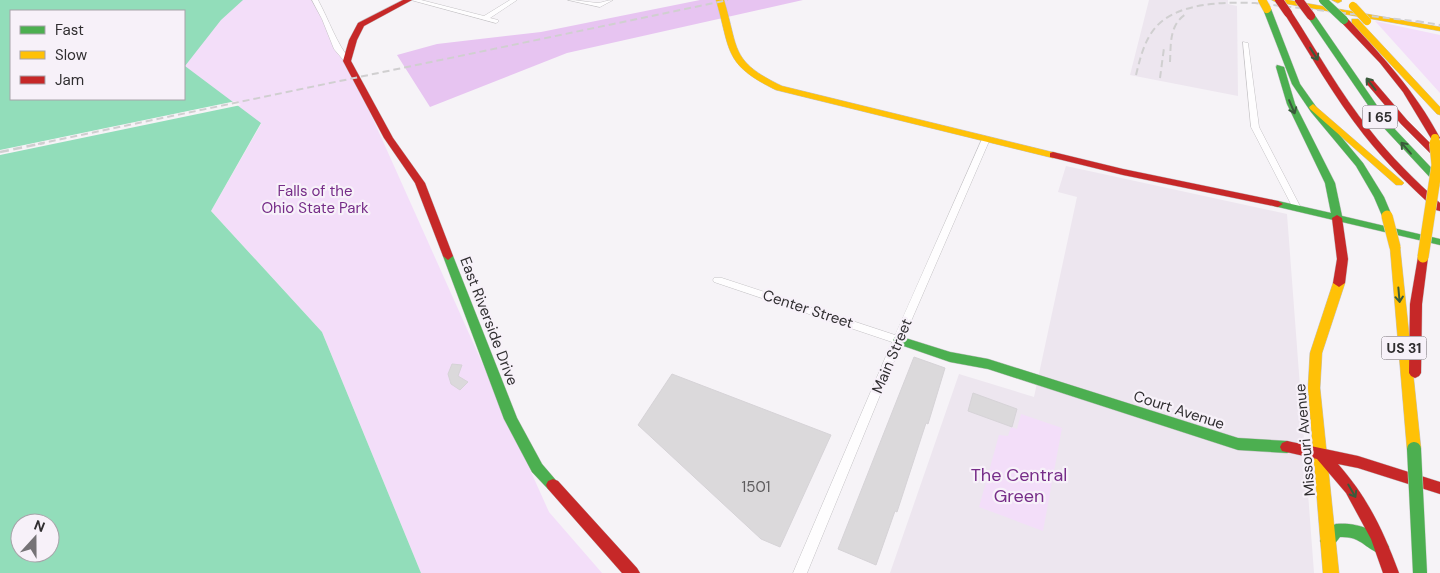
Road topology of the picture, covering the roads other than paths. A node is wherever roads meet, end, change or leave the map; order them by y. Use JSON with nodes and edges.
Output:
{"nodes":[{"id":1,"x":315,"y":0,"type":"edge"},
{"id":2,"x":408,"y":0,"type":"edge"},
{"id":3,"x":414,"y":0,"type":"edge"},
{"id":4,"x":514,"y":0,"type":"edge"},
{"id":5,"x":571,"y":0,"type":"edge"},
{"id":6,"x":720,"y":0,"type":"edge"},
{"id":7,"x":1278,"y":0,"type":"edge"},
{"id":8,"x":1299,"y":0,"type":"edge"},
{"id":9,"x":1329,"y":0,"type":"edge"},
{"id":10,"x":608,"y":1,"type":"edge"},
{"id":11,"x":1351,"y":3,"type":"edge"},
{"id":12,"x":1265,"y":5,"type":"edge"},
{"id":13,"x":485,"y":18,"type":"junction"},
{"id":14,"x":1359,"y":20,"type":"junction"},
{"id":15,"x":496,"y":21,"type":"dead end"},
{"id":16,"x":1274,"y":26,"type":"junction"},
{"id":17,"x":1440,"y":29,"type":"edge"},
{"id":18,"x":1245,"y":43,"type":"dead end"},
{"id":19,"x":1331,"y":43,"type":"junction"},
{"id":20,"x":347,"y":61,"type":"junction"},
{"id":21,"x":1312,"y":107,"type":"junction"},
{"id":22,"x":1440,"y":112,"type":"edge"},
{"id":23,"x":986,"y":139,"type":"junction"},
{"id":24,"x":1440,"y":158,"type":"edge"},
{"id":25,"x":1440,"y":183,"type":"edge"},
{"id":26,"x":1297,"y":208,"type":"junction"},
{"id":27,"x":1440,"y":208,"type":"edge"},
{"id":28,"x":1337,"y":218,"type":"junction"},
{"id":29,"x":1440,"y":219,"type":"edge"},
{"id":30,"x":1440,"y":242,"type":"edge"},
{"id":31,"x":718,"y":280,"type":"dead end"},
{"id":32,"x":899,"y":340,"type":"junction"},
{"id":33,"x":1414,"y":449,"type":"junction"},
{"id":34,"x":1321,"y":454,"type":"junction"},
{"id":35,"x":1440,"y":488,"type":"edge"},
{"id":36,"x":1328,"y":541,"type":"junction"},
{"id":37,"x":1385,"y":553,"type":"junction"},
{"id":38,"x":632,"y":573,"type":"edge"},
{"id":39,"x":800,"y":573,"type":"edge"},
{"id":40,"x":1331,"y":573,"type":"edge"},
{"id":41,"x":1391,"y":573,"type":"edge"},
{"id":42,"x":1420,"y":573,"type":"edge"}],
"edges":[{"from":1,"to":20,"type":"street"},
{"from":2,"to":20,"type":"main road"},
{"from":3,"to":13,"type":"street"},
{"from":4,"to":13,"type":"street"},
{"from":5,"to":10,"type":"street"},
{"from":6,"to":23,"type":"main road"},
{"from":7,"to":14,"type":"main road"},
{"from":7,"to":27,"type":"main road","number":"I 65","one_way":true,"bridge":true},
{"from":8,"to":19,"type":"main road","number":"I 65","bridge":true},
{"from":9,"to":14,"type":"main road","bridge":true},
{"from":11,"to":14,"type":"main road","bridge":true},
{"from":12,"to":16,"type":"main road","number":"US 31"},
{"from":13,"to":15,"type":"street"},
{"from":14,"to":17,"type":"main road"},
{"from":14,"to":22,"type":"main road"},
{"from":14,"to":33,"type":"main road","number":"US 31","bridge":true},
{"from":16,"to":21,"type":"main road","number":"US 31"},
{"from":16,"to":28,"type":"main road","name":"Missouri Avenue","one_way":true},
{"from":18,"to":26,"type":"street"},
{"from":24,"to":19,"type":"main road","one_way":true},
{"from":25,"to":19,"type":"main road","number":"I 65","one_way":true},
{"from":20,"to":38,"type":"main road","name":"East Riverside Drive"},
{"from":21,"to":29,"type":"main road"},
{"from":21,"to":33,"type":"main road","number":"US 31","one_way":true,"bridge":true},
{"from":23,"to":26,"type":"main road"},
{"from":23,"to":32,"type":"street","name":"Main Street"},
{"from":26,"to":28,"type":"main road"},
{"from":28,"to":30,"type":"main road"},
{"from":28,"to":34,"type":"main road","name":"Missouri Avenue"},
{"from":31,"to":32,"type":"street","name":"Center Street"},
{"from":32,"to":34,"type":"main road","name":"Court Avenue"},
{"from":32,"to":39,"type":"street","name":"Main Street"},
{"from":33,"to":42,"type":"main road","number":"US 31","bridge":true},
{"from":34,"to":35,"type":"main road","name":"Court Avenue"},
{"from":34,"to":36,"type":"main road","name":"Missouri Avenue"},
{"from":34,"to":37,"type":"main road","one_way":true},
{"from":36,"to":37,"type":"main road"},
{"from":36,"to":40,"type":"main road","name":"Missouri Avenue"},
{"from":37,"to":41,"type":"main road"}]}
